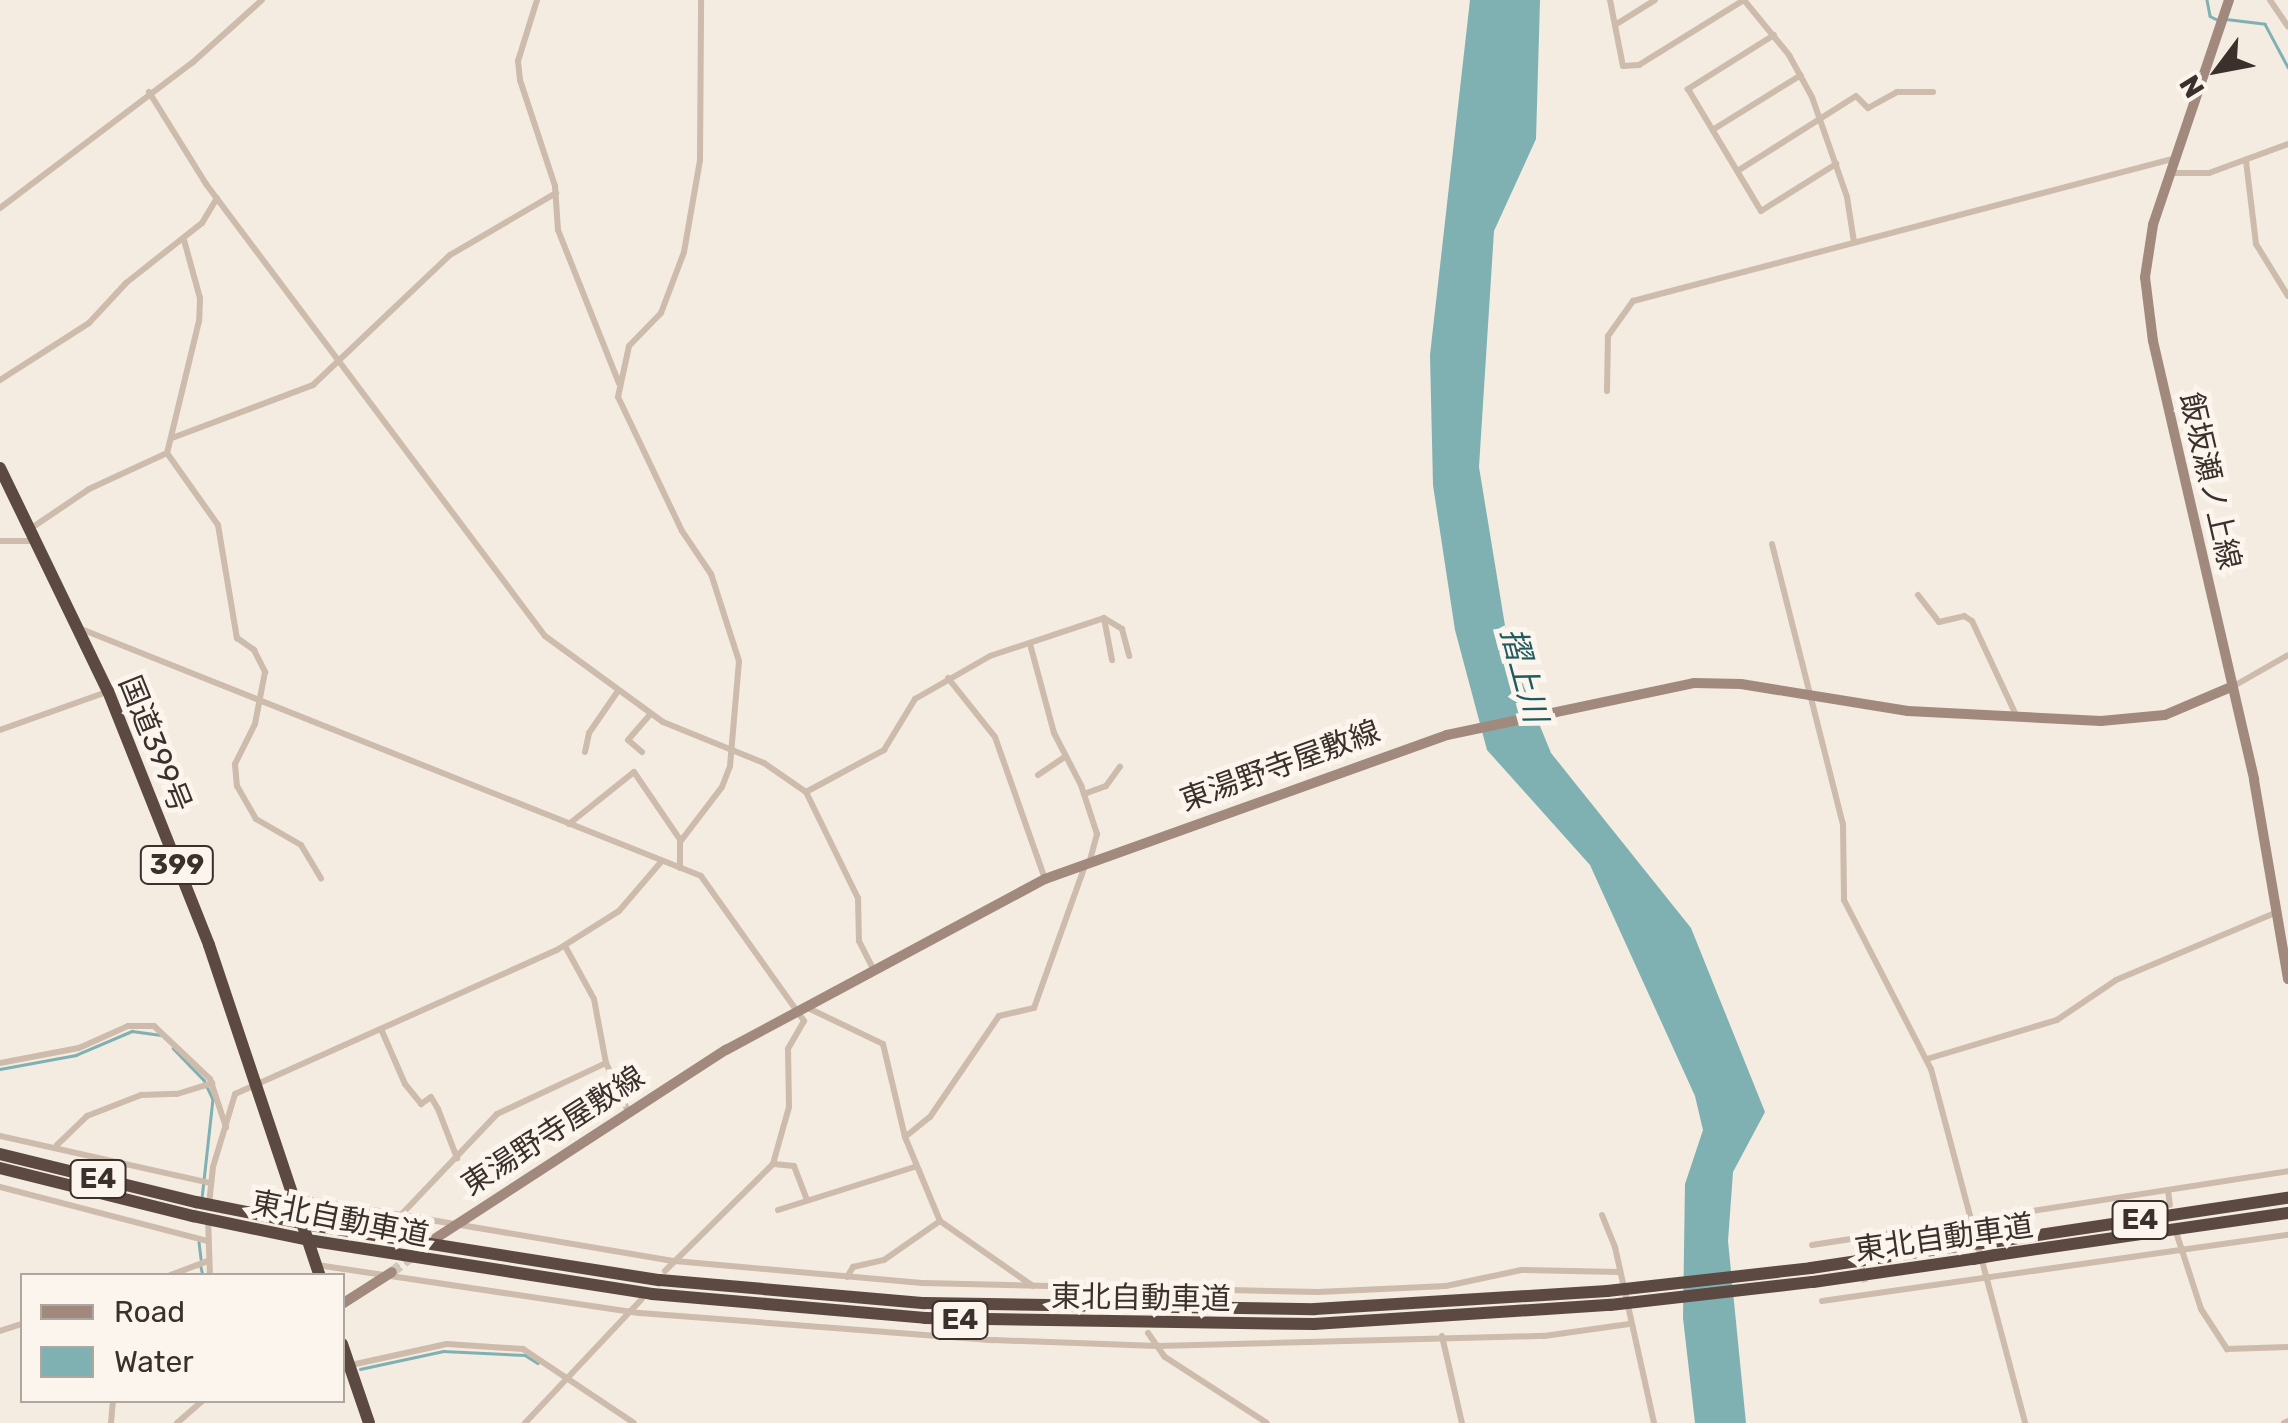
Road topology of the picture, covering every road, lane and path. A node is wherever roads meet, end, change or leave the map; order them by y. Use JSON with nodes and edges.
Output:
{"nodes":[{"id":1,"x":262,"y":0,"type":"edge"},
{"id":2,"x":538,"y":0,"type":"edge"},
{"id":3,"x":700,"y":0,"type":"edge"},
{"id":4,"x":1610,"y":0,"type":"edge"},
{"id":5,"x":1655,"y":0,"type":"edge"},
{"id":6,"x":1744,"y":0,"type":"edge"},
{"id":7,"x":2229,"y":0,"type":"edge"},
{"id":8,"x":2270,"y":0,"type":"edge"},
{"id":9,"x":1615,"y":25,"type":"junction"},
{"id":10,"x":2288,"y":26,"type":"edge"},
{"id":11,"x":1774,"y":35,"type":"junction"},
{"id":12,"x":1801,"y":75,"type":"junction"},
{"id":13,"x":149,"y":92,"type":"junction"},
{"id":14,"x":1933,"y":92,"type":"dead end"},
{"id":15,"x":1820,"y":119,"type":"junction"},
{"id":16,"x":1714,"y":129,"type":"junction"},
{"id":17,"x":2288,"y":144,"type":"edge"},
{"id":18,"x":2177,"y":158,"type":"junction"},
{"id":19,"x":2246,"y":161,"type":"junction"},
{"id":20,"x":1836,"y":164,"type":"junction"},
{"id":21,"x":1739,"y":170,"type":"junction"},
{"id":22,"x":2172,"y":172,"type":"junction"},
{"id":23,"x":556,"y":193,"type":"junction"},
{"id":24,"x":217,"y":198,"type":"junction"},
{"id":25,"x":0,"y":208,"type":"edge"},
{"id":26,"x":184,"y":240,"type":"junction"},
{"id":27,"x":1854,"y":242,"type":"junction"},
{"id":28,"x":2288,"y":296,"type":"edge"},
{"id":29,"x":338,"y":357,"type":"junction"},
{"id":30,"x":0,"y":380,"type":"edge"},
{"id":31,"x":620,"y":383,"type":"junction"},
{"id":32,"x":1607,"y":391,"type":"dead end"},
{"id":33,"x":172,"y":438,"type":"junction"},
{"id":34,"x":166,"y":453,"type":"junction"},
{"id":35,"x":0,"y":468,"type":"edge"},
{"id":36,"x":33,"y":535,"type":"junction"},
{"id":37,"x":0,"y":541,"type":"edge"},
{"id":38,"x":1772,"y":544,"type":"dead end"},
{"id":39,"x":1918,"y":595,"type":"dead end"},
{"id":40,"x":1104,"y":618,"type":"junction"},
{"id":41,"x":80,"y":628,"type":"junction"},
{"id":42,"x":1030,"y":644,"type":"junction"},
{"id":43,"x":2288,"y":655,"type":"edge"},
{"id":44,"x":1129,"y":656,"type":"dead end"},
{"id":45,"x":1112,"y":660,"type":"dead end"},
{"id":46,"x":948,"y":678,"type":"junction"},
{"id":47,"x":2231,"y":687,"type":"junction"},
{"id":48,"x":108,"y":691,"type":"junction"},
{"id":49,"x":618,"y":691,"type":"junction"},
{"id":50,"x":1810,"y":696,"type":"junction"},
{"id":51,"x":260,"y":700,"type":"junction"},
{"id":52,"x":650,"y":714,"type":"junction"},
{"id":53,"x":2016,"y":716,"type":"junction"},
{"id":54,"x":0,"y":730,"type":"edge"},
{"id":55,"x":735,"y":748,"type":"junction"},
{"id":56,"x":585,"y":752,"type":"dead end"},
{"id":57,"x":642,"y":752,"type":"dead end"},
{"id":58,"x":1065,"y":757,"type":"junction"},
{"id":59,"x":1120,"y":767,"type":"dead end"},
{"id":60,"x":1038,"y":775,"type":"dead end"},
{"id":61,"x":806,"y":792,"type":"junction"},
{"id":62,"x":1084,"y":794,"type":"junction"},
{"id":63,"x":569,"y":824,"type":"junction"},
{"id":64,"x":681,"y":841,"type":"junction"},
{"id":65,"x":661,"y":862,"type":"junction"},
{"id":66,"x":1088,"y":862,"type":"junction"},
{"id":67,"x":680,"y":868,"type":"junction"},
{"id":68,"x":321,"y":878,"type":"dead end"},
{"id":69,"x":1044,"y":879,"type":"junction"},
{"id":70,"x":2277,"y":912,"type":"junction"},
{"id":71,"x":566,"y":946,"type":"junction"},
{"id":72,"x":874,"y":971,"type":"junction"},
{"id":73,"x":2288,"y":979,"type":"edge"},
{"id":74,"x":805,"y":1010,"type":"junction"},
{"id":75,"x":381,"y":1029,"type":"junction"},
{"id":76,"x":1927,"y":1059,"type":"junction"},
{"id":77,"x":0,"y":1063,"type":"edge"},
{"id":78,"x":606,"y":1063,"type":"junction"},
{"id":79,"x":256,"y":1082,"type":"junction"},
{"id":80,"x":208,"y":1085,"type":"junction"},
{"id":81,"x":628,"y":1110,"type":"junction"},
{"id":82,"x":227,"y":1128,"type":"junction"},
{"id":83,"x":0,"y":1136,"type":"edge"},
{"id":84,"x":905,"y":1137,"type":"junction"},
{"id":85,"x":52,"y":1147,"type":"junction"},
{"id":86,"x":0,"y":1154,"type":"edge"},
{"id":87,"x":457,"y":1158,"type":"junction"},
{"id":88,"x":773,"y":1164,"type":"junction"},
{"id":89,"x":914,"y":1167,"type":"junction"},
{"id":90,"x":0,"y":1168,"type":"edge"},
{"id":91,"x":2288,"y":1172,"type":"edge"},
{"id":92,"x":206,"y":1182,"type":"junction"},
{"id":93,"x":0,"y":1187,"type":"edge"},
{"id":94,"x":2168,"y":1191,"type":"junction"},
{"id":95,"x":294,"y":1197,"type":"junction"},
{"id":96,"x":2288,"y":1198,"type":"edge"},
{"id":97,"x":807,"y":1200,"type":"junction"},
{"id":98,"x":2170,"y":1206,"type":"dead end"},
{"id":99,"x":195,"y":1209,"type":"junction"},
{"id":100,"x":778,"y":1210,"type":"dead end"},
{"id":101,"x":2288,"y":1213,"type":"edge"},
{"id":102,"x":1602,"y":1215,"type":"dead end"},
{"id":103,"x":400,"y":1217,"type":"junction"},
{"id":104,"x":940,"y":1221,"type":"junction"},
{"id":105,"x":1976,"y":1222,"type":"junction"},
{"id":106,"x":452,"y":1228,"type":"junction"},
{"id":107,"x":2288,"y":1234,"type":"edge"},
{"id":108,"x":2177,"y":1236,"type":"dead end"},
{"id":109,"x":202,"y":1238,"type":"junction"},
{"id":110,"x":436,"y":1238,"type":"tunnel mouth"},
{"id":111,"x":1857,"y":1242,"type":"junction"},
{"id":112,"x":1812,"y":1245,"type":"dead end"},
{"id":113,"x":1994,"y":1248,"type":"junction"},
{"id":114,"x":2182,"y":1250,"type":"junction"},
{"id":115,"x":1859,"y":1252,"type":"tunnel mouth"},
{"id":116,"x":675,"y":1261,"type":"junction"},
{"id":117,"x":203,"y":1263,"type":"junction"},
{"id":118,"x":318,"y":1270,"type":"edge"},
{"id":119,"x":665,"y":1271,"type":"dead end"},
{"id":120,"x":1618,"y":1272,"type":"junction"},
{"id":121,"x":176,"y":1273,"type":"edge"},
{"id":122,"x":208,"y":1273,"type":"edge"},
{"id":123,"x":389,"y":1274,"type":"junction"},
{"id":124,"x":847,"y":1278,"type":"junction"},
{"id":125,"x":1987,"y":1278,"type":"junction"},
{"id":126,"x":1864,"y":1282,"type":"tunnel mouth"},
{"id":127,"x":1034,"y":1287,"type":"junction"},
{"id":128,"x":1126,"y":1288,"type":"junction"},
{"id":129,"x":1867,"y":1297,"type":"junction"},
{"id":130,"x":1608,"y":1298,"type":"junction"},
{"id":131,"x":1129,"y":1299,"type":"dead end"},
{"id":132,"x":642,"y":1300,"type":"dead end"},
{"id":133,"x":345,"y":1302,"type":"edge"},
{"id":134,"x":1822,"y":1302,"type":"dead end"},
{"id":135,"x":632,"y":1312,"type":"junction"},
{"id":136,"x":1629,"y":1324,"type":"junction"},
{"id":137,"x":1148,"y":1333,"type":"dead end"},
{"id":138,"x":1442,"y":1336,"type":"junction"},
{"id":139,"x":1157,"y":1346,"type":"junction"},
{"id":140,"x":2288,"y":1348,"type":"edge"},
{"id":141,"x":346,"y":1366,"type":"edge"},
{"id":142,"x":569,"y":1377,"type":"junction"},
{"id":143,"x":200,"y":1403,"type":"edge"},
{"id":144,"x":177,"y":1423,"type":"edge"},
{"id":145,"x":369,"y":1423,"type":"edge"},
{"id":146,"x":525,"y":1423,"type":"edge"},
{"id":147,"x":634,"y":1423,"type":"edge"},
{"id":148,"x":1267,"y":1423,"type":"edge"},
{"id":149,"x":1462,"y":1423,"type":"edge"},
{"id":150,"x":1654,"y":1423,"type":"edge"},
{"id":151,"x":2025,"y":1423,"type":"edge"}],
"edges":[{"from":1,"to":13,"type":"street"},
{"from":2,"to":23,"type":"street"},
{"from":3,"to":31,"type":"street"},
{"from":4,"to":9,"type":"street"},
{"from":5,"to":9,"type":"street"},
{"from":6,"to":9,"type":"street"},
{"from":6,"to":11,"type":"street"},
{"from":7,"to":18,"type":"main road","name":"飯坂瀬ノ上線"},
{"from":8,"to":10,"type":"street"},
{"from":11,"to":12,"type":"street"},
{"from":11,"to":16,"type":"street"},
{"from":12,"to":15,"type":"street"},
{"from":12,"to":16,"type":"street"},
{"from":13,"to":24,"type":"street"},
{"from":13,"to":25,"type":"street"},
{"from":14,"to":15,"type":"street"},
{"from":15,"to":20,"type":"street"},
{"from":15,"to":21,"type":"street"},
{"from":16,"to":21,"type":"street"},
{"from":17,"to":19,"type":"street"},
{"from":18,"to":22,"type":"main road","name":"飯坂瀬ノ上線"},
{"from":18,"to":27,"type":"street"},
{"from":19,"to":22,"type":"street"},
{"from":19,"to":28,"type":"street"},
{"from":20,"to":21,"type":"street"},
{"from":20,"to":27,"type":"street"},
{"from":22,"to":47,"type":"main road","name":"飯坂瀬ノ上線"},
{"from":23,"to":29,"type":"street"},
{"from":23,"to":31,"type":"street"},
{"from":24,"to":26,"type":"street"},
{"from":24,"to":29,"type":"street"},
{"from":26,"to":30,"type":"street"},
{"from":26,"to":33,"type":"street"},
{"from":27,"to":32,"type":"street"},
{"from":29,"to":33,"type":"street"},
{"from":29,"to":49,"type":"street"},
{"from":31,"to":55,"type":"street"},
{"from":33,"to":34,"type":"street"},
{"from":34,"to":36,"type":"street"},
{"from":34,"to":51,"type":"street"},
{"from":35,"to":36,"type":"highway","name":"国道399号","number":"399"},
{"from":36,"to":37,"type":"street"},
{"from":36,"to":41,"type":"highway","name":"国道399号","number":"399"},
{"from":38,"to":50,"type":"street"},
{"from":39,"to":53,"type":"street"},
{"from":40,"to":42,"type":"street"},
{"from":40,"to":44,"type":"street"},
{"from":40,"to":45,"type":"street"},
{"from":41,"to":48,"type":"highway","name":"国道399号","number":"399"},
{"from":41,"to":51,"type":"street"},
{"from":42,"to":46,"type":"street"},
{"from":42,"to":58,"type":"street"},
{"from":43,"to":47,"type":"street"},
{"from":46,"to":61,"type":"street"},
{"from":46,"to":69,"type":"street"},
{"from":47,"to":53,"type":"main road","name":"東湯野寺屋敷線"},
{"from":47,"to":70,"type":"main road","name":"飯坂瀬ノ上線"},
{"from":48,"to":54,"type":"street"},
{"from":48,"to":79,"type":"highway","name":"国道399号","number":"399"},
{"from":49,"to":52,"type":"street"},
{"from":49,"to":56,"type":"street"},
{"from":50,"to":53,"type":"main road","name":"東湯野寺屋敷線"},
{"from":50,"to":66,"type":"main road","name":"東湯野寺屋敷線"},
{"from":50,"to":76,"type":"street"},
{"from":51,"to":63,"type":"street"},
{"from":51,"to":68,"type":"street"},
{"from":52,"to":55,"type":"street"},
{"from":52,"to":57,"type":"street"},
{"from":55,"to":61,"type":"street"},
{"from":55,"to":64,"type":"street"},
{"from":58,"to":60,"type":"street"},
{"from":58,"to":62,"type":"street"},
{"from":59,"to":62,"type":"street"},
{"from":61,"to":72,"type":"street"},
{"from":62,"to":66,"type":"street"},
{"from":63,"to":64,"type":"street"},
{"from":63,"to":65,"type":"street"},
{"from":64,"to":67,"type":"street"},
{"from":65,"to":67,"type":"street"},
{"from":65,"to":71,"type":"street"},
{"from":66,"to":69,"type":"main road","name":"東湯野寺屋敷線"},
{"from":66,"to":84,"type":"street"},
{"from":67,"to":74,"type":"street"},
{"from":69,"to":72,"type":"main road","name":"東湯野寺屋敷線"},
{"from":70,"to":73,"type":"main road","name":"飯坂瀬ノ上線"},
{"from":70,"to":76,"type":"street"},
{"from":71,"to":75,"type":"street"},
{"from":71,"to":78,"type":"street"},
{"from":72,"to":74,"type":"main road","name":"東湯野寺屋敷線"},
{"from":74,"to":81,"type":"main road","name":"東湯野寺屋敷線"},
{"from":74,"to":84,"type":"street"},
{"from":74,"to":88,"type":"street"},
{"from":75,"to":79,"type":"street"},
{"from":75,"to":87,"type":"street"},
{"from":76,"to":105,"type":"street"},
{"from":77,"to":80,"type":"street"},
{"from":78,"to":81,"type":"street"},
{"from":78,"to":87,"type":"street"},
{"from":79,"to":82,"type":"street"},
{"from":79,"to":95,"type":"highway","name":"国道399号","number":"399"},
{"from":80,"to":82,"type":"street"},
{"from":80,"to":85,"type":"street"},
{"from":81,"to":106,"type":"main road","name":"東湯野寺屋敷線"},
{"from":82,"to":92,"type":"street"},
{"from":83,"to":85,"type":"street"},
{"from":84,"to":89,"type":"street"},
{"from":85,"to":92,"type":"street"},
{"from":86,"to":99,"type":"highway","name":"東北自動車道","number":"E4"},
{"from":87,"to":103,"type":"street"},
{"from":88,"to":97,"type":"street"},
{"from":88,"to":116,"type":"street"},
{"from":89,"to":97,"type":"street"},
{"from":89,"to":104,"type":"street"},
{"from":90,"to":99,"type":"highway","name":"東北自動車道","number":"E4"},
{"from":91,"to":94,"type":"street"},
{"from":92,"to":109,"type":"street"},
{"from":93,"to":109,"type":"street"},
{"from":94,"to":98,"type":"street"},
{"from":94,"to":105,"type":"street"},
{"from":95,"to":103,"type":"street"},
{"from":95,"to":118,"type":"highway","name":"国道399号","number":"399"},
{"from":96,"to":113,"type":"highway","name":"東北自動車道","number":"E4"},
{"from":97,"to":100,"type":"street"},
{"from":99,"to":130,"type":"highway","name":"東北自動車道","number":"E4","bridge":true},
{"from":99,"to":130,"type":"highway","name":"東北自動車道","number":"E4","bridge":true},
{"from":101,"to":113,"type":"highway","name":"東北自動車道","number":"E4"},
{"from":102,"to":120,"type":"street"},
{"from":103,"to":106,"type":"street"},
{"from":104,"to":124,"type":"street"},
{"from":104,"to":127,"type":"street"},
{"from":105,"to":111,"type":"street"},
{"from":105,"to":125,"type":"street"},
{"from":106,"to":110,"type":"main road","name":"東湯野寺屋敷線"},
{"from":106,"to":116,"type":"street"},
{"from":107,"to":114,"type":"street"},
{"from":108,"to":114,"type":"street"},
{"from":109,"to":117,"type":"street"},
{"from":111,"to":112,"type":"street"},
{"from":111,"to":115,"type":"street"},
{"from":113,"to":130,"type":"highway","name":"東北自動車道","number":"E4","bridge":true},
{"from":114,"to":125,"type":"street"},
{"from":114,"to":140,"type":"street"},
{"from":116,"to":119,"type":"street"},
{"from":116,"to":124,"type":"street"},
{"from":117,"to":121,"type":"street"},
{"from":117,"to":122,"type":"street"},
{"from":118,"to":123,"type":"street"},
{"from":120,"to":128,"type":"street"},
{"from":120,"to":136,"type":"street"},
{"from":123,"to":133,"type":"main road"},
{"from":123,"to":135,"type":"street"},
{"from":124,"to":127,"type":"street"},
{"from":125,"to":129,"type":"street"},
{"from":125,"to":151,"type":"street"},
{"from":126,"to":129,"type":"street"},
{"from":127,"to":128,"type":"street"},
{"from":128,"to":131,"type":"street"},
{"from":129,"to":134,"type":"street"},
{"from":132,"to":135,"type":"street"},
{"from":135,"to":139,"type":"street"},
{"from":135,"to":142,"type":"street"},
{"from":136,"to":138,"type":"street"},
{"from":136,"to":150,"type":"street"},
{"from":137,"to":139,"type":"street"},
{"from":138,"to":139,"type":"street"},
{"from":138,"to":149,"type":"street"},
{"from":139,"to":148,"type":"street"},
{"from":141,"to":142,"type":"street"},
{"from":141,"to":145,"type":"highway"},
{"from":142,"to":146,"type":"street"},
{"from":142,"to":147,"type":"street"},
{"from":143,"to":144,"type":"street"}]}
